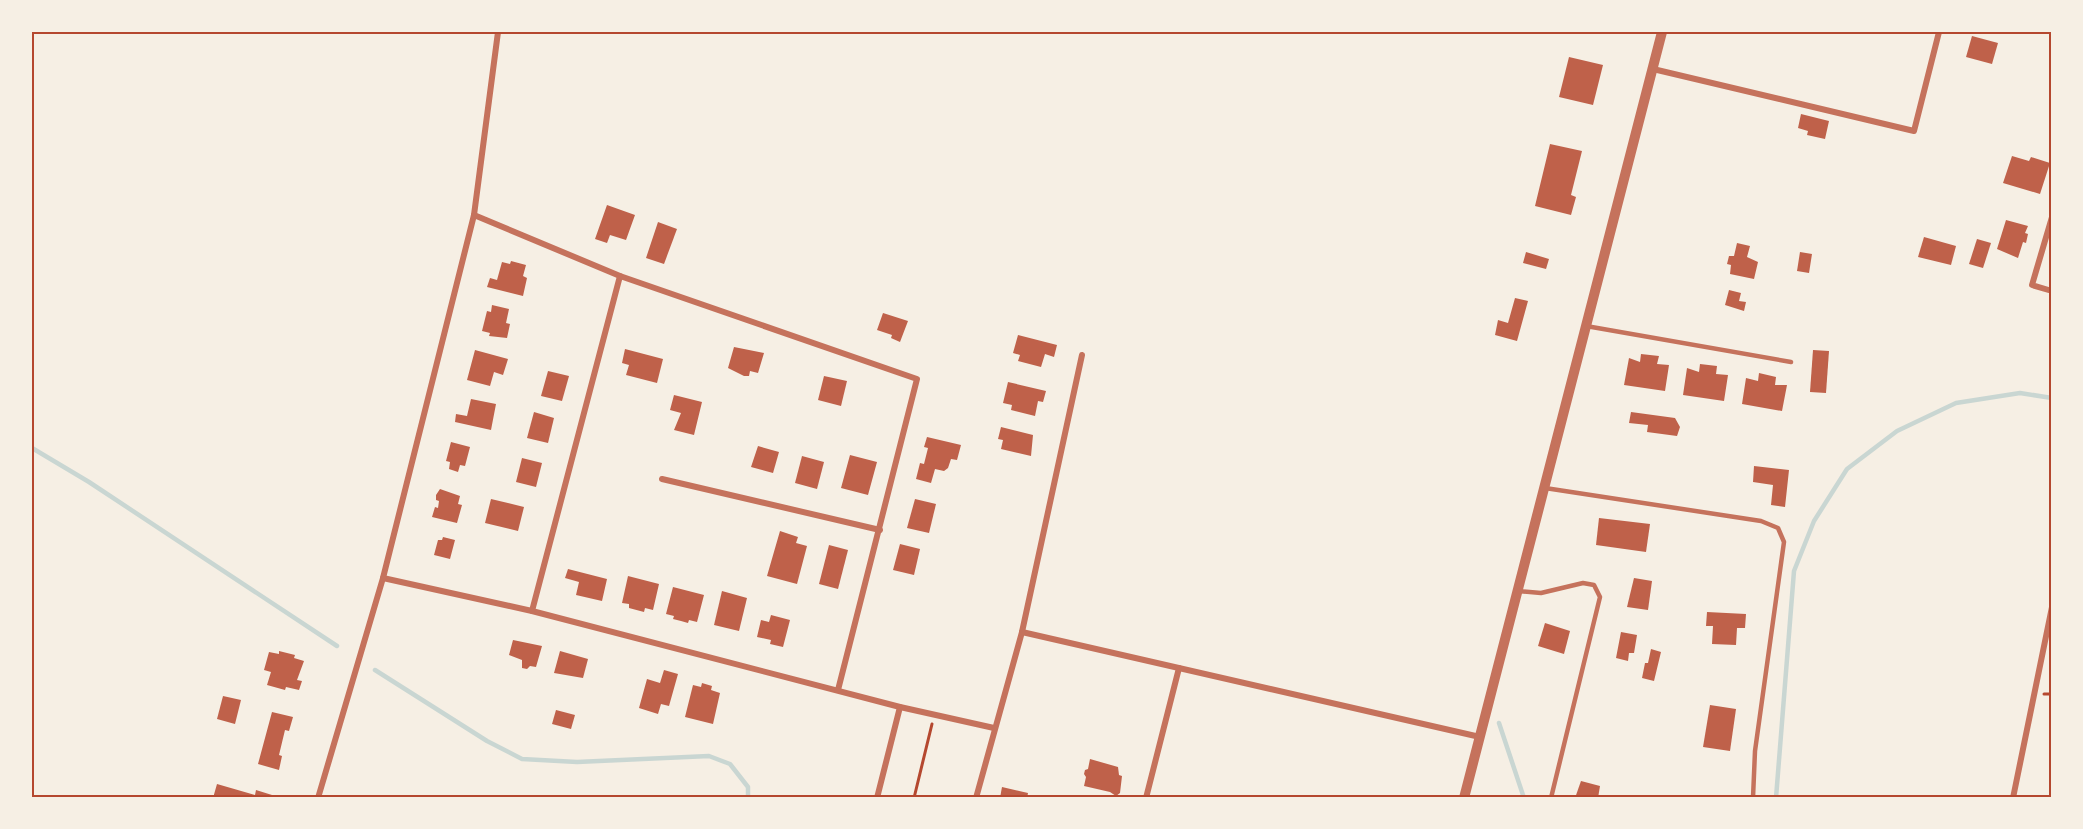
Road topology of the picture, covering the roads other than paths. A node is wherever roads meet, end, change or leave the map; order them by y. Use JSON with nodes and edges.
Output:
{"nodes":[{"id":1,"x":498,"y":32,"type":"edge"},
{"id":2,"x":1662,"y":32,"type":"edge"},
{"id":3,"x":1938,"y":32,"type":"edge"},
{"id":4,"x":1653,"y":69,"type":"junction"},
{"id":5,"x":474,"y":215,"type":"junction"},
{"id":6,"x":2052,"y":217,"type":"edge"},
{"id":7,"x":620,"y":276,"type":"junction"},
{"id":8,"x":2052,"y":291,"type":"edge"},
{"id":9,"x":1586,"y":326,"type":"junction"},
{"id":10,"x":1082,"y":355,"type":"dead end"},
{"id":11,"x":1791,"y":362,"type":"dead end"},
{"id":12,"x":662,"y":479,"type":"dead end"},
{"id":13,"x":1545,"y":488,"type":"junction"},
{"id":14,"x":880,"y":530,"type":"junction"},
{"id":15,"x":383,"y":578,"type":"junction"},
{"id":16,"x":1518,"y":591,"type":"junction"},
{"id":17,"x":2052,"y":607,"type":"edge"},
{"id":18,"x":532,"y":611,"type":"junction"},
{"id":19,"x":1022,"y":632,"type":"junction"},
{"id":20,"x":1179,"y":668,"type":"junction"},
{"id":21,"x":838,"y":690,"type":"junction"},
{"id":22,"x":900,"y":707,"type":"junction"},
{"id":23,"x":994,"y":728,"type":"junction"},
{"id":24,"x":1480,"y":737,"type":"junction"},
{"id":25,"x":318,"y":798,"type":"edge"},
{"id":26,"x":877,"y":798,"type":"edge"},
{"id":27,"x":976,"y":798,"type":"edge"},
{"id":28,"x":1146,"y":798,"type":"edge"},
{"id":29,"x":1464,"y":798,"type":"edge"},
{"id":30,"x":1551,"y":798,"type":"edge"},
{"id":31,"x":1753,"y":798,"type":"edge"},
{"id":32,"x":2013,"y":798,"type":"edge"}],
"edges":[{"from":1,"to":5,"type":"street"},
{"from":2,"to":4,"type":"street"},
{"from":3,"to":4,"type":"street"},
{"from":4,"to":9,"type":"street"},
{"from":5,"to":7,"type":"street"},
{"from":5,"to":15,"type":"street"},
{"from":6,"to":8,"type":"street"},
{"from":7,"to":14,"type":"street"},
{"from":7,"to":18,"type":"street"},
{"from":9,"to":11,"type":"lane"},
{"from":9,"to":13,"type":"street"},
{"from":10,"to":19,"type":"street"},
{"from":12,"to":14,"type":"street"},
{"from":13,"to":16,"type":"street"},
{"from":13,"to":31,"type":"lane"},
{"from":14,"to":21,"type":"street"},
{"from":15,"to":18,"type":"street"},
{"from":15,"to":25,"type":"street"},
{"from":16,"to":24,"type":"street"},
{"from":16,"to":30,"type":"lane"},
{"from":17,"to":32,"type":"street"},
{"from":18,"to":21,"type":"street"},
{"from":19,"to":20,"type":"street"},
{"from":19,"to":23,"type":"street"},
{"from":20,"to":24,"type":"street"},
{"from":20,"to":28,"type":"street"},
{"from":21,"to":22,"type":"street"},
{"from":22,"to":23,"type":"street"},
{"from":22,"to":26,"type":"street"},
{"from":23,"to":27,"type":"street"},
{"from":24,"to":29,"type":"street"}]}
